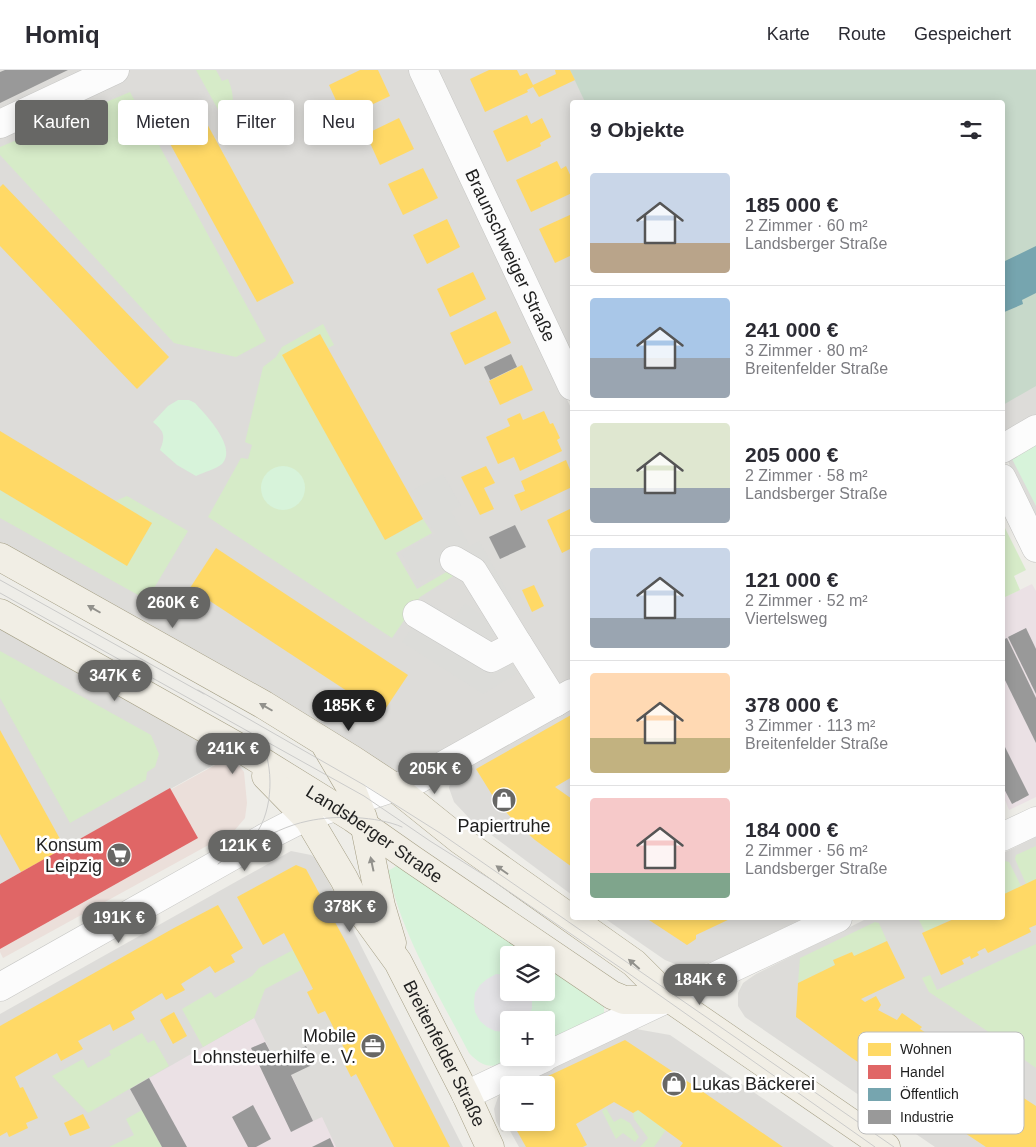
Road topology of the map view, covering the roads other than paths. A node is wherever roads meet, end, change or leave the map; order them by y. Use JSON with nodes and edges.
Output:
{"nodes":[{"id":1,"x":115,"y":70,"type":"edge"},
{"id":2,"x":424,"y":70,"type":"edge"},
{"id":3,"x":0,"y":124,"type":"edge"},
{"id":4,"x":570,"y":382,"type":"edge"},
{"id":5,"x":1036,"y":429,"type":"edge"},
{"id":6,"x":1005,"y":446,"type":"edge"},
{"id":7,"x":1005,"y":484,"type":"edge"},
{"id":8,"x":1036,"y":548,"type":"edge"},
{"id":9,"x":0,"y":557,"type":"edge"},
{"id":10,"x":454,"y":560,"type":"dead end"},
{"id":11,"x":0,"y":613,"type":"edge"},
{"id":12,"x":417,"y":614,"type":"dead end"},
{"id":13,"x":518,"y":644,"type":"junction"},
{"id":14,"x":564,"y":698,"type":"edge"},
{"id":15,"x":223,"y":738,"type":"junction"},
{"id":16,"x":323,"y":741,"type":"junction"},
{"id":17,"x":394,"y":787,"type":"junction"},
{"id":18,"x":346,"y":803,"type":"junction"},
{"id":19,"x":305,"y":817,"type":"junction"},
{"id":20,"x":1036,"y":821,"type":"edge"},
{"id":21,"x":366,"y":827,"type":"junction"},
{"id":22,"x":1005,"y":836,"type":"edge"},
{"id":23,"x":570,"y":918,"type":"edge"},
{"id":24,"x":573,"y":920,"type":"edge"},
{"id":25,"x":834,"y":920,"type":"edge"},
{"id":26,"x":398,"y":962,"type":"junction"},
{"id":27,"x":0,"y":987,"type":"edge"},
{"id":28,"x":669,"y":998,"type":"junction"},
{"id":29,"x":555,"y":1052,"type":"edge"},
{"id":30,"x":526,"y":1066,"type":"edge"},
{"id":31,"x":466,"y":1095,"type":"junction"},
{"id":32,"x":858,"y":1128,"type":"edge"},
{"id":33,"x":867,"y":1134,"type":"edge"},
{"id":34,"x":490,"y":1147,"type":"edge"},
{"id":35,"x":886,"y":1147,"type":"edge"}],
"edges":[{"from":1,"to":3,"type":"street"},
{"from":2,"to":4,"type":"street","name":"Braunschweiger Straße"},
{"from":5,"to":6,"type":"street"},
{"from":7,"to":8,"type":"street"},
{"from":16,"to":9,"type":"main road","one_way":true},
{"from":10,"to":13,"type":"street"},
{"from":11,"to":15,"type":"main road","name":"Landsberger Straße"},
{"from":12,"to":13,"type":"street"},
{"from":13,"to":14,"type":"street"},
{"from":14,"to":17,"type":"street"},
{"from":15,"to":18,"type":"main road","name":"Landsberger Straße"},
{"from":15,"to":19,"type":"main road","name":"Breitenfelder Straße"},
{"from":16,"to":17,"type":"main road"},
{"from":16,"to":18,"type":"main road"},
{"from":17,"to":18,"type":"street"},
{"from":23,"to":17,"type":"main road","one_way":true},
{"from":18,"to":19,"type":"street"},
{"from":18,"to":21,"type":"main road","name":"Landsberger Straße"},
{"from":19,"to":26,"type":"main road","name":"Breitenfelder Straße"},
{"from":19,"to":27,"type":"street"},
{"from":20,"to":22,"type":"street"},
{"from":26,"to":21,"type":"main road","name":"Breitenfelder Straße","one_way":true},
{"from":21,"to":28,"type":"main road","name":"Landsberger Straße"},
{"from":28,"to":24,"type":"main road","one_way":true},
{"from":25,"to":28,"type":"street"},
{"from":26,"to":31,"type":"main road","name":"Breitenfelder Straße"},
{"from":28,"to":29,"type":"street"},
{"from":28,"to":32,"type":"main road"},
{"from":30,"to":31,"type":"street"},
{"from":31,"to":34,"type":"main road","name":"Breitenfelder Straße"},
{"from":33,"to":35,"type":"main road"}]}
